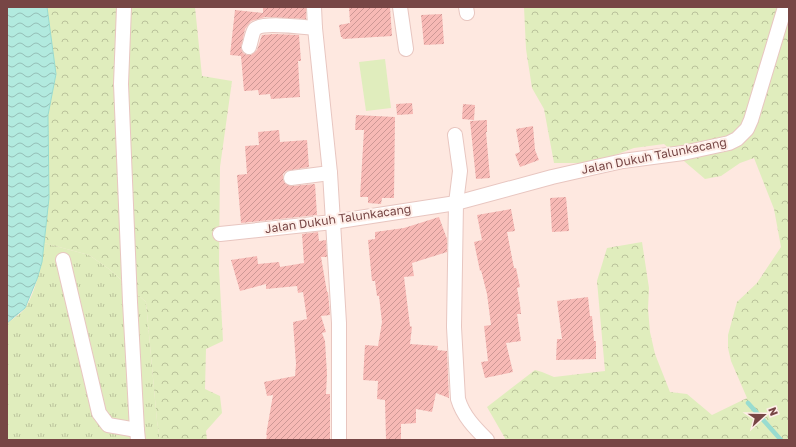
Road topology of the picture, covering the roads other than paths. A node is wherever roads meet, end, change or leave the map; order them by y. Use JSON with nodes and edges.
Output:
{"nodes":[{"id":1,"x":124,"y":7,"type":"edge"},
{"id":2,"x":314,"y":7,"type":"edge"},
{"id":3,"x":400,"y":7,"type":"edge"},
{"id":4,"x":785,"y":7,"type":"edge"},
{"id":5,"x":315,"y":28,"type":"junction"},
{"id":6,"x":249,"y":47,"type":"dead end"},
{"id":7,"x":406,"y":49,"type":"dead end"},
{"id":8,"x":454,"y":136,"type":"dead end"},
{"id":9,"x":330,"y":173,"type":"junction"},
{"id":10,"x":291,"y":178,"type":"dead end"},
{"id":11,"x":456,"y":203,"type":"junction"},
{"id":12,"x":333,"y":222,"type":"junction"},
{"id":13,"x":220,"y":234,"type":"dead end"},
{"id":14,"x":63,"y":260,"type":"dead end"},
{"id":15,"x":137,"y":435,"type":"edge"},
{"id":16,"x":339,"y":440,"type":"edge"},
{"id":17,"x":487,"y":440,"type":"edge"}],
"edges":[{"from":1,"to":15,"type":"street"},
{"from":2,"to":5,"type":"street"},
{"from":3,"to":7,"type":"street"},
{"from":4,"to":11,"type":"street","name":"Jalan Dukuh Talunkacang"},
{"from":5,"to":6,"type":"street"},
{"from":5,"to":9,"type":"street"},
{"from":8,"to":11,"type":"street"},
{"from":9,"to":10,"type":"street"},
{"from":9,"to":12,"type":"street"},
{"from":11,"to":12,"type":"street","name":"Jalan Dukuh Talunkacang"},
{"from":11,"to":17,"type":"street"},
{"from":12,"to":13,"type":"street","name":"Jalan Dukuh Talunkacang"},
{"from":12,"to":16,"type":"street"},
{"from":14,"to":15,"type":"street"}]}
